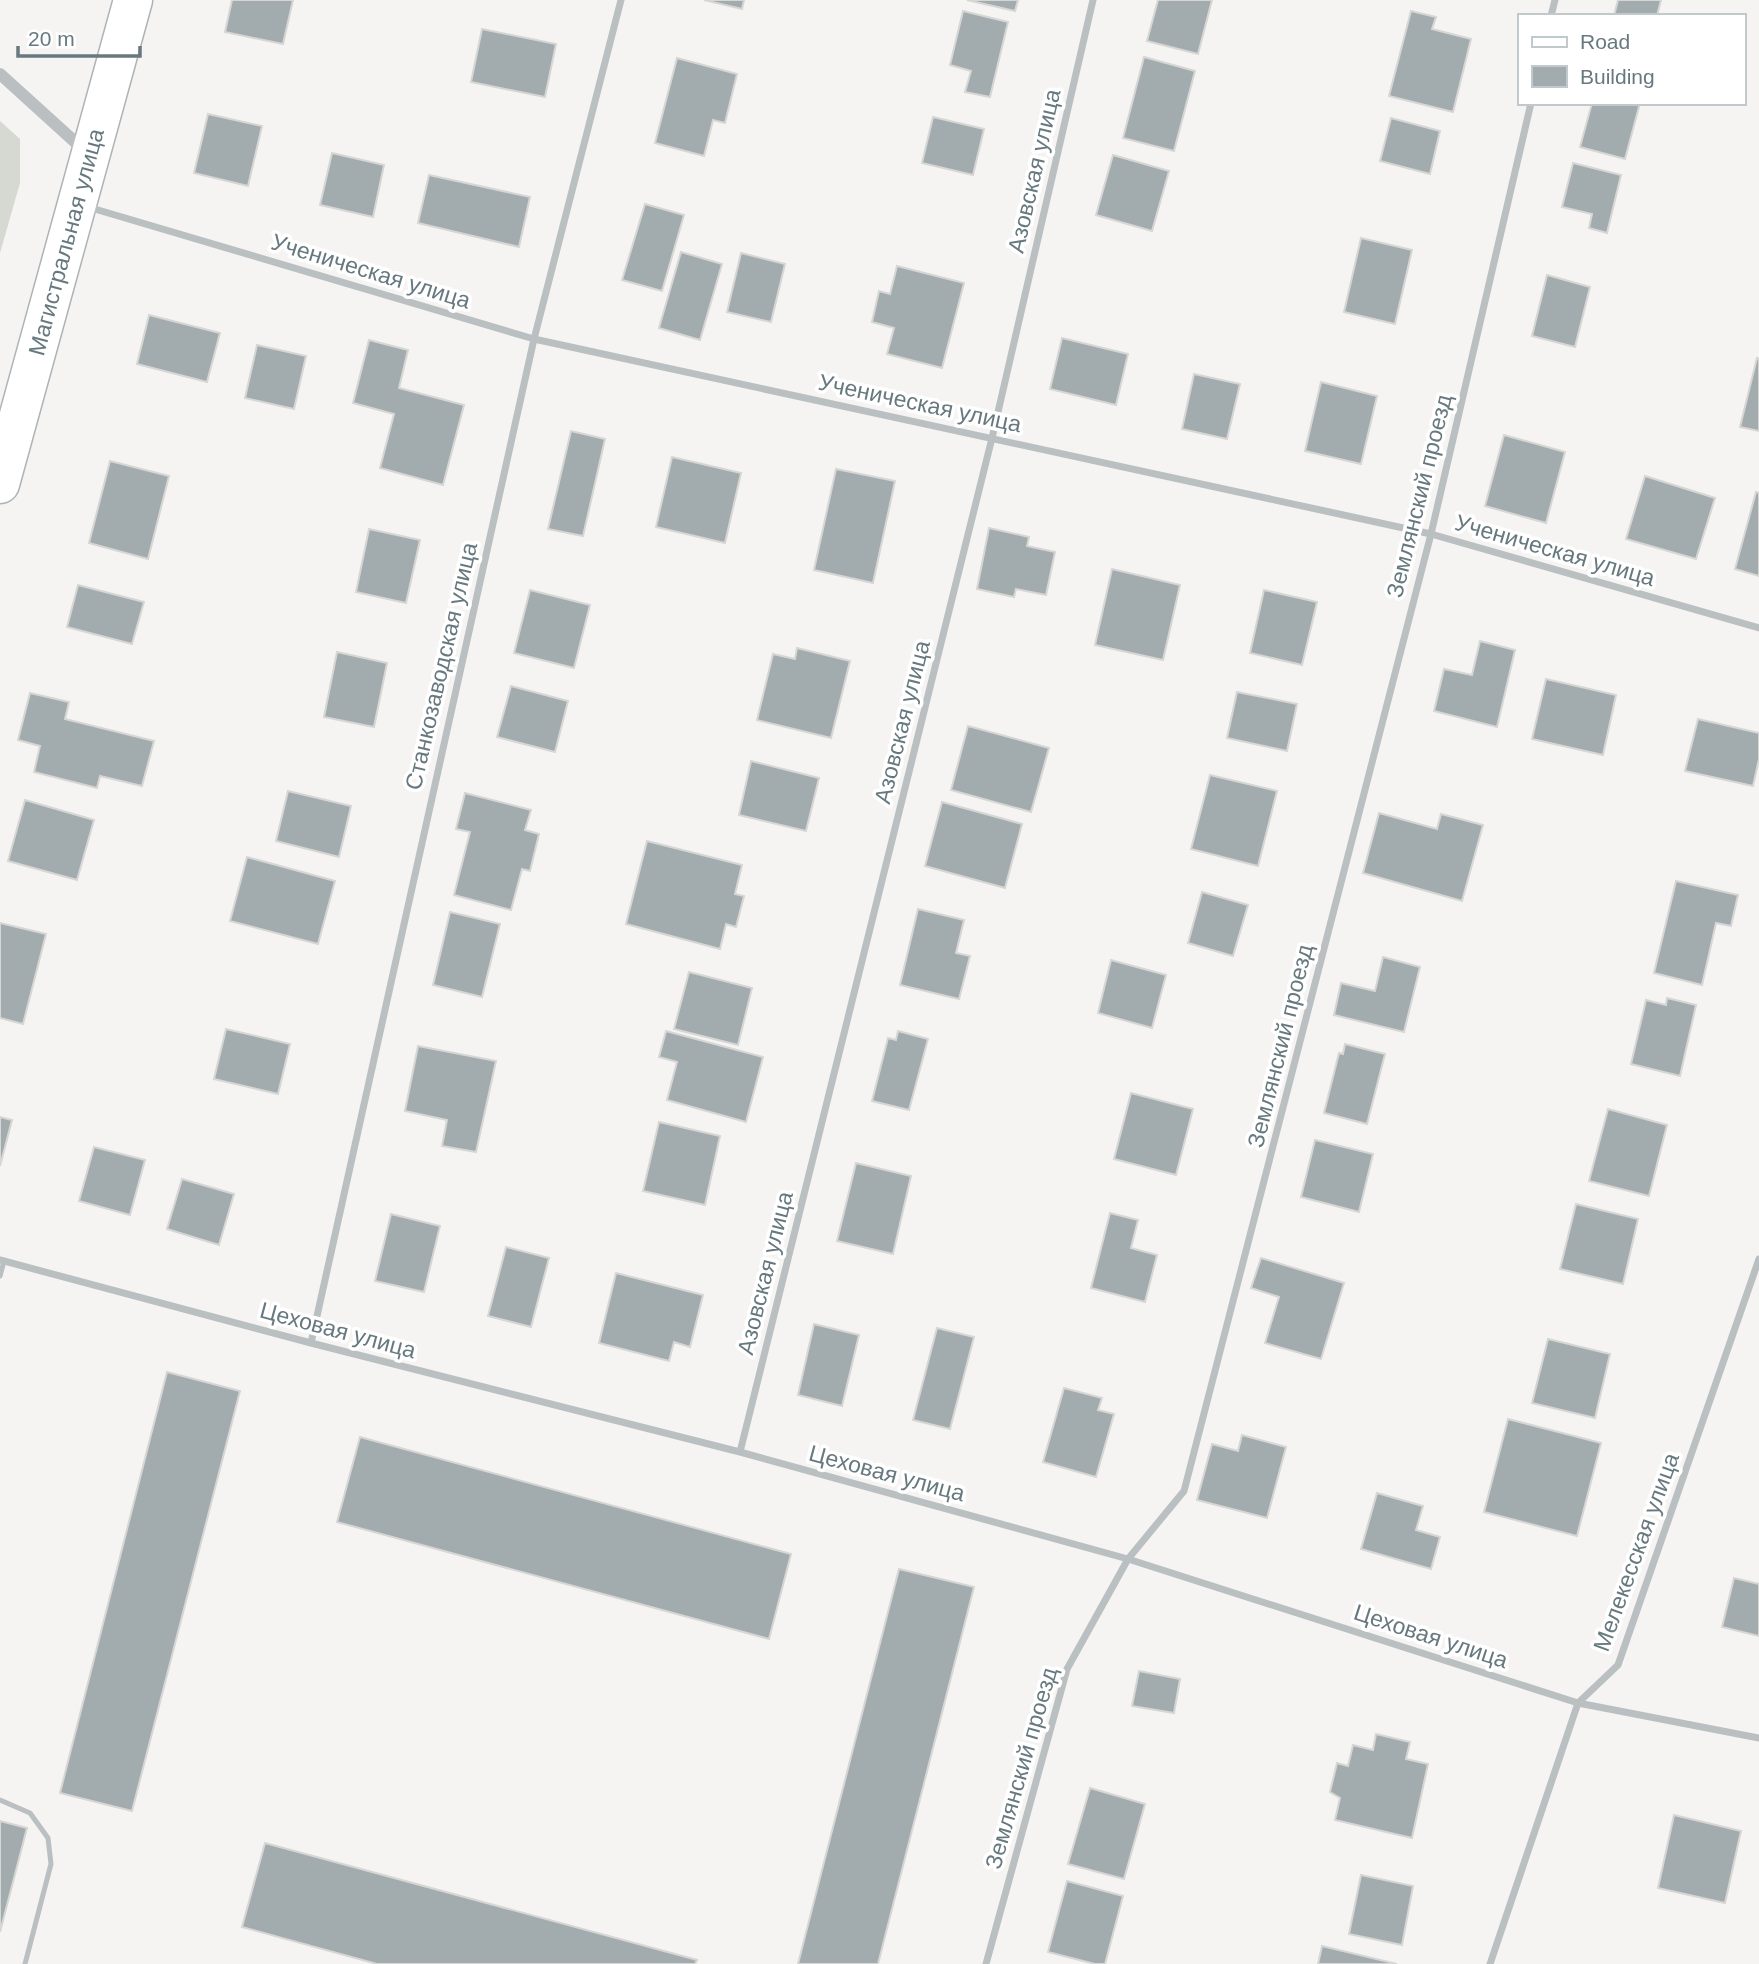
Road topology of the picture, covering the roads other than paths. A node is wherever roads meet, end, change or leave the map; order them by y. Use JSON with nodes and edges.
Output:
{"nodes":[{"id":1,"x":133,"y":0,"type":"edge"},
{"id":2,"x":621,"y":0,"type":"edge"},
{"id":3,"x":1093,"y":0,"type":"edge"},
{"id":4,"x":0,"y":74,"type":"edge"},
{"id":5,"x":1531,"y":105,"type":"edge"},
{"id":6,"x":90,"y":156,"type":"junction"},
{"id":7,"x":76,"y":203,"type":"junction"},
{"id":8,"x":534,"y":339,"type":"junction"},
{"id":9,"x":992,"y":438,"type":"junction"},
{"id":10,"x":0,"y":484,"type":"edge"},
{"id":11,"x":1431,"y":534,"type":"junction"},
{"id":12,"x":1759,"y":628,"type":"edge"},
{"id":13,"x":1759,"y":1259,"type":"edge"},
{"id":14,"x":2,"y":1260,"type":"edge"},
{"id":15,"x":0,"y":1276,"type":"edge"},
{"id":16,"x":311,"y":1343,"type":"junction"},
{"id":17,"x":740,"y":1452,"type":"junction"},
{"id":18,"x":1128,"y":1559,"type":"junction"},
{"id":19,"x":1578,"y":1703,"type":"junction"},
{"id":20,"x":1759,"y":1738,"type":"edge"},
{"id":21,"x":0,"y":1800,"type":"edge"},
{"id":22,"x":25,"y":1964,"type":"edge"},
{"id":23,"x":986,"y":1964,"type":"edge"},
{"id":24,"x":1490,"y":1964,"type":"edge"}],
"edges":[{"from":1,"to":6,"type":"main road","name":"Магистральная улица"},
{"from":2,"to":8,"type":"street","name":"Станкозаводская улица"},
{"from":3,"to":9,"type":"street","name":"Азовская улица"},
{"from":4,"to":6,"type":"street"},
{"from":5,"to":11,"type":"street","name":"Землянский проезд"},
{"from":6,"to":7,"type":"main road","name":"Магистральная улица"},
{"from":7,"to":8,"type":"street","name":"Ученическая улица"},
{"from":7,"to":10,"type":"main road","name":"Магистральная улица"},
{"from":8,"to":9,"type":"street","name":"Ученическая улица"},
{"from":8,"to":16,"type":"street","name":"Станкозаводская улица"},
{"from":9,"to":11,"type":"street","name":"Ученическая улица"},
{"from":9,"to":17,"type":"street","name":"Азовская улица"},
{"from":11,"to":12,"type":"street","name":"Ученическая улица"},
{"from":11,"to":18,"type":"street","name":"Землянский проезд"},
{"from":13,"to":19,"type":"street","name":"Мелекесская улица"},
{"from":14,"to":15,"type":"lane"},
{"from":14,"to":16,"type":"street","name":"Цеховая улица"},
{"from":16,"to":17,"type":"street","name":"Цеховая улица"},
{"from":17,"to":18,"type":"street","name":"Цеховая улица"},
{"from":18,"to":19,"type":"street","name":"Цеховая улица"},
{"from":18,"to":23,"type":"street","name":"Землянский проезд"},
{"from":19,"to":20,"type":"street","name":"Цеховая улица"},
{"from":19,"to":24,"type":"street","name":"Мелекесская улица"},
{"from":21,"to":22,"type":"lane"}]}
